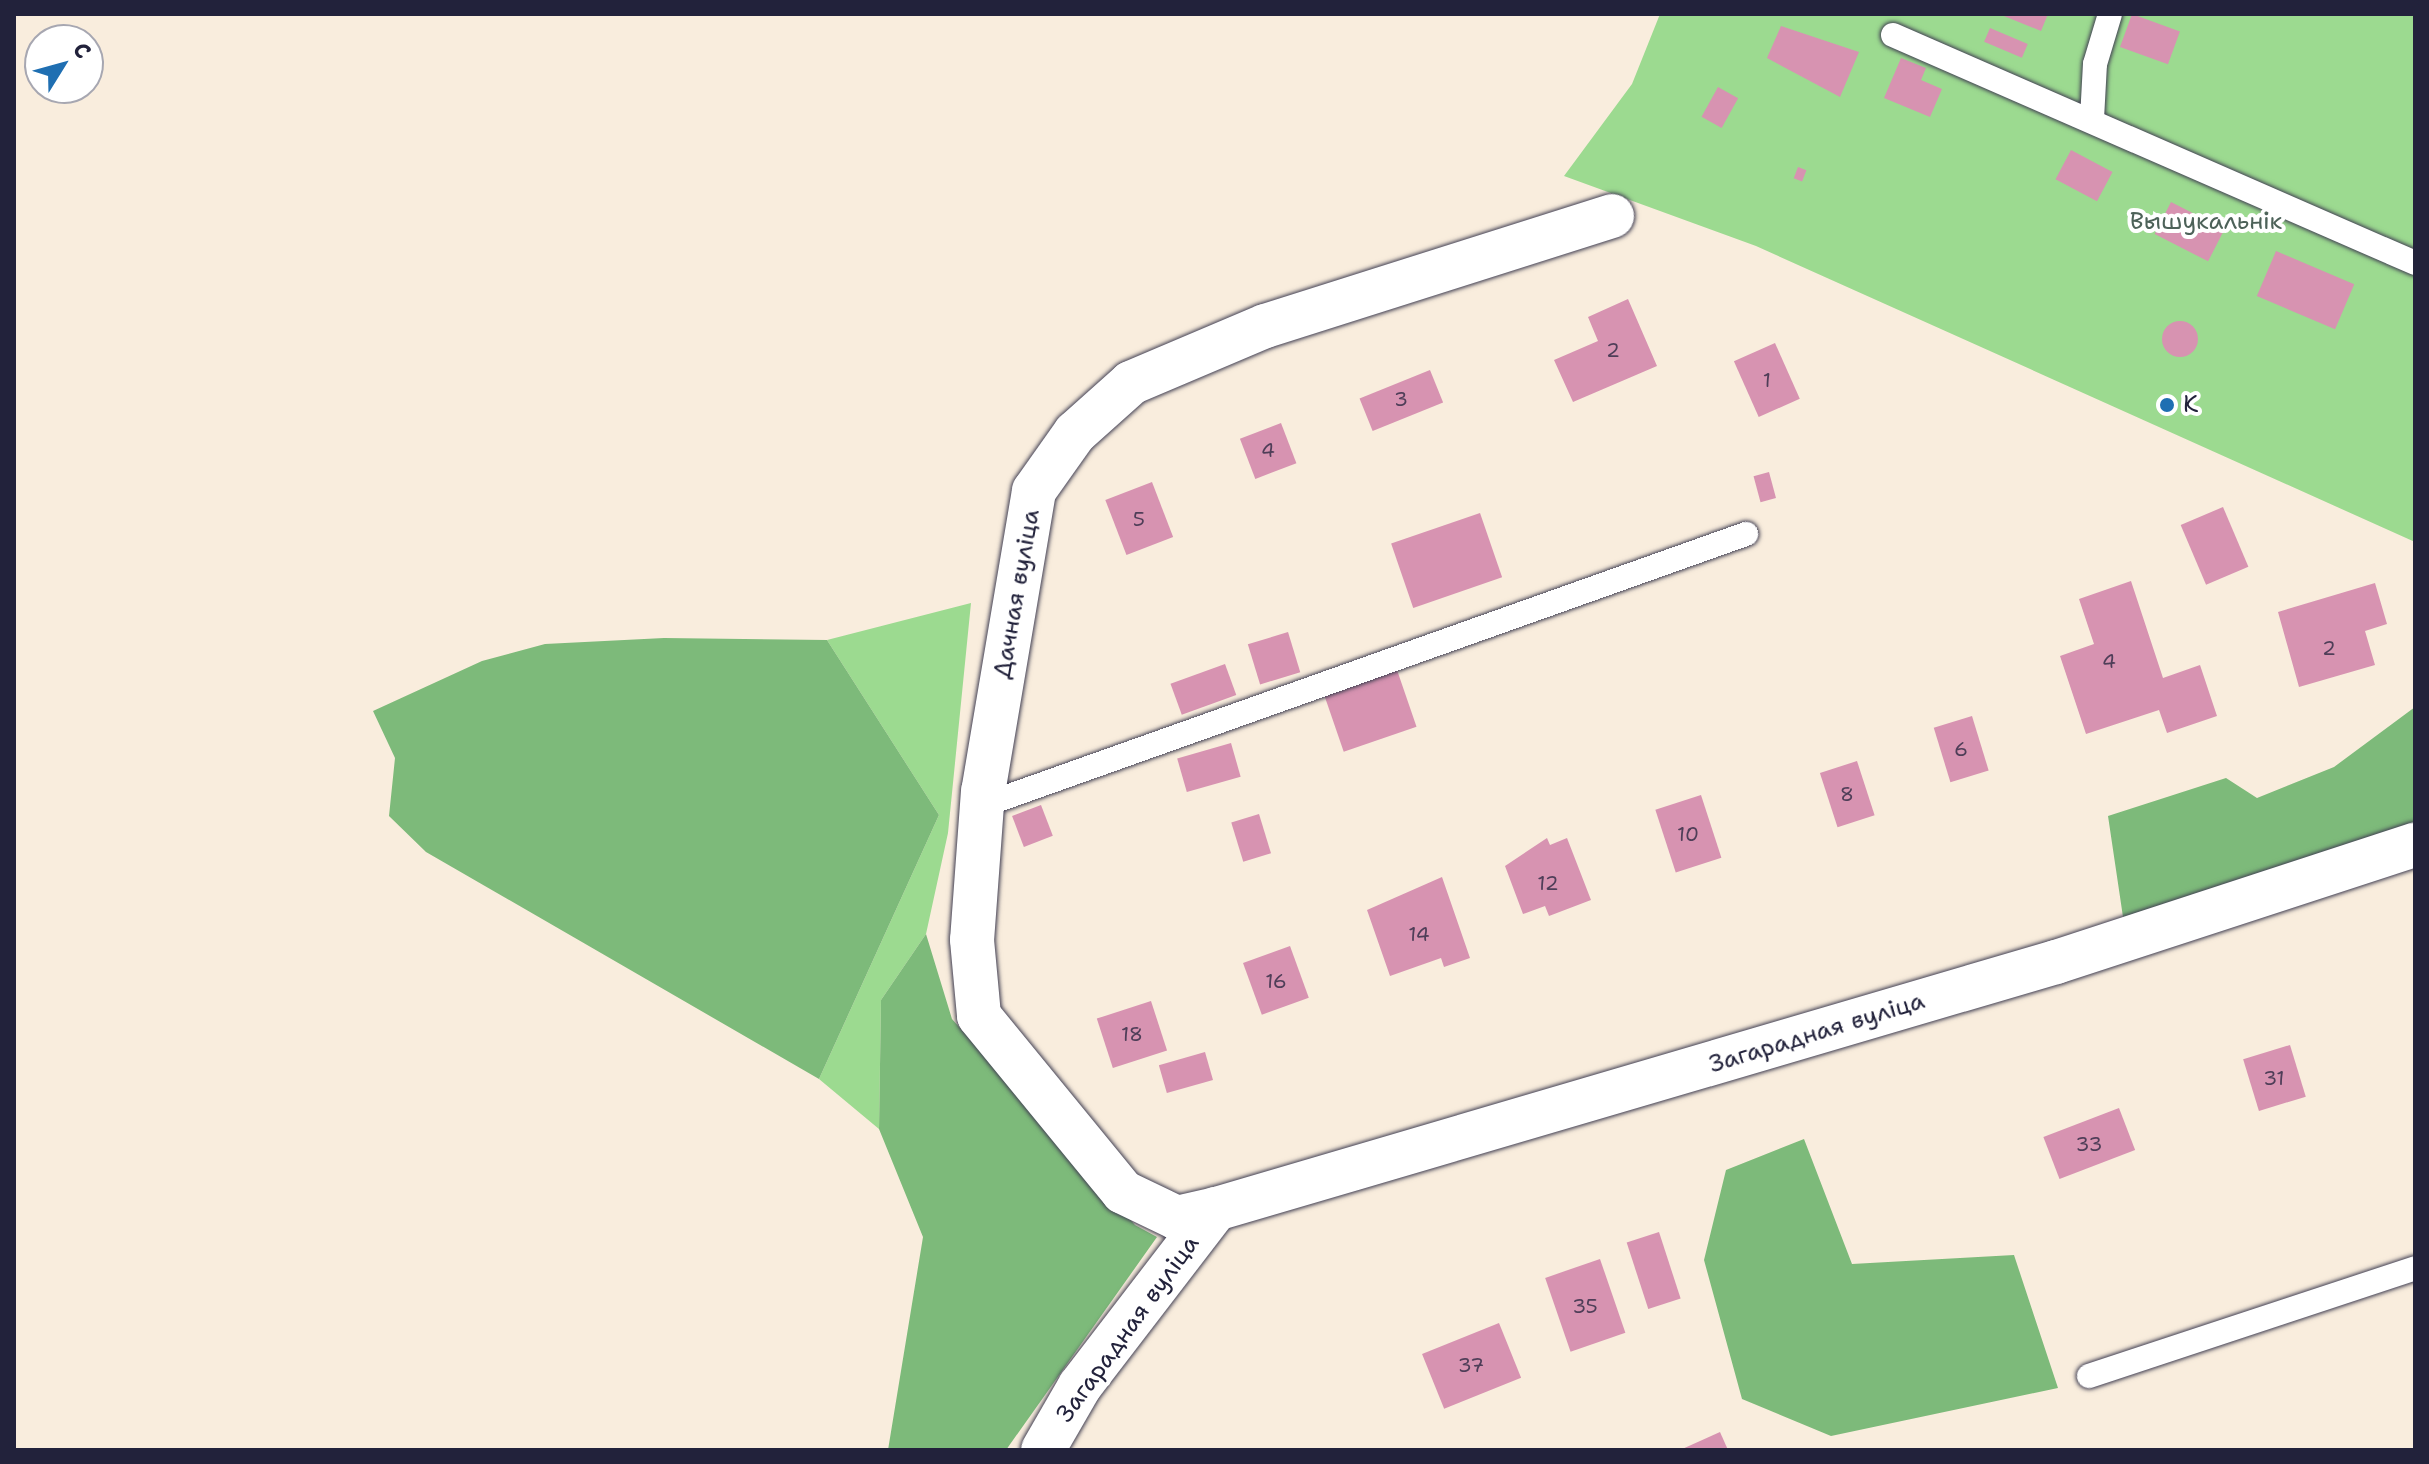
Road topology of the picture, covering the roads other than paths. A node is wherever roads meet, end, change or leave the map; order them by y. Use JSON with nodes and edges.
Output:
{"nodes":[{"id":1,"x":2110,"y":14,"type":"edge"},
{"id":2,"x":1893,"y":35,"type":"dead end"},
{"id":3,"x":2092,"y":119,"type":"junction"},
{"id":4,"x":1612,"y":216,"type":"dead end"},
{"id":5,"x":2415,"y":263,"type":"edge"},
{"id":6,"x":1746,"y":534,"type":"dead end"},
{"id":7,"x":984,"y":805,"type":"junction"},
{"id":8,"x":2415,"y":845,"type":"edge"},
{"id":9,"x":1196,"y":1214,"type":"junction"},
{"id":10,"x":2415,"y":1268,"type":"edge"},
{"id":11,"x":2089,"y":1376,"type":"dead end"},
{"id":12,"x":1043,"y":1450,"type":"edge"}],
"edges":[{"from":1,"to":3,"type":"lane"},
{"from":2,"to":3,"type":"lane"},
{"from":3,"to":5,"type":"lane"},
{"from":4,"to":7,"type":"street","name":"Дачная вуліца"},
{"from":6,"to":7,"type":"lane"},
{"from":7,"to":9,"type":"street","name":"Дачная вуліца"},
{"from":8,"to":9,"type":"street","name":"Загарадная вуліца"},
{"from":9,"to":12,"type":"street","name":"Загарадная вуліца"},
{"from":10,"to":11,"type":"lane"}]}
